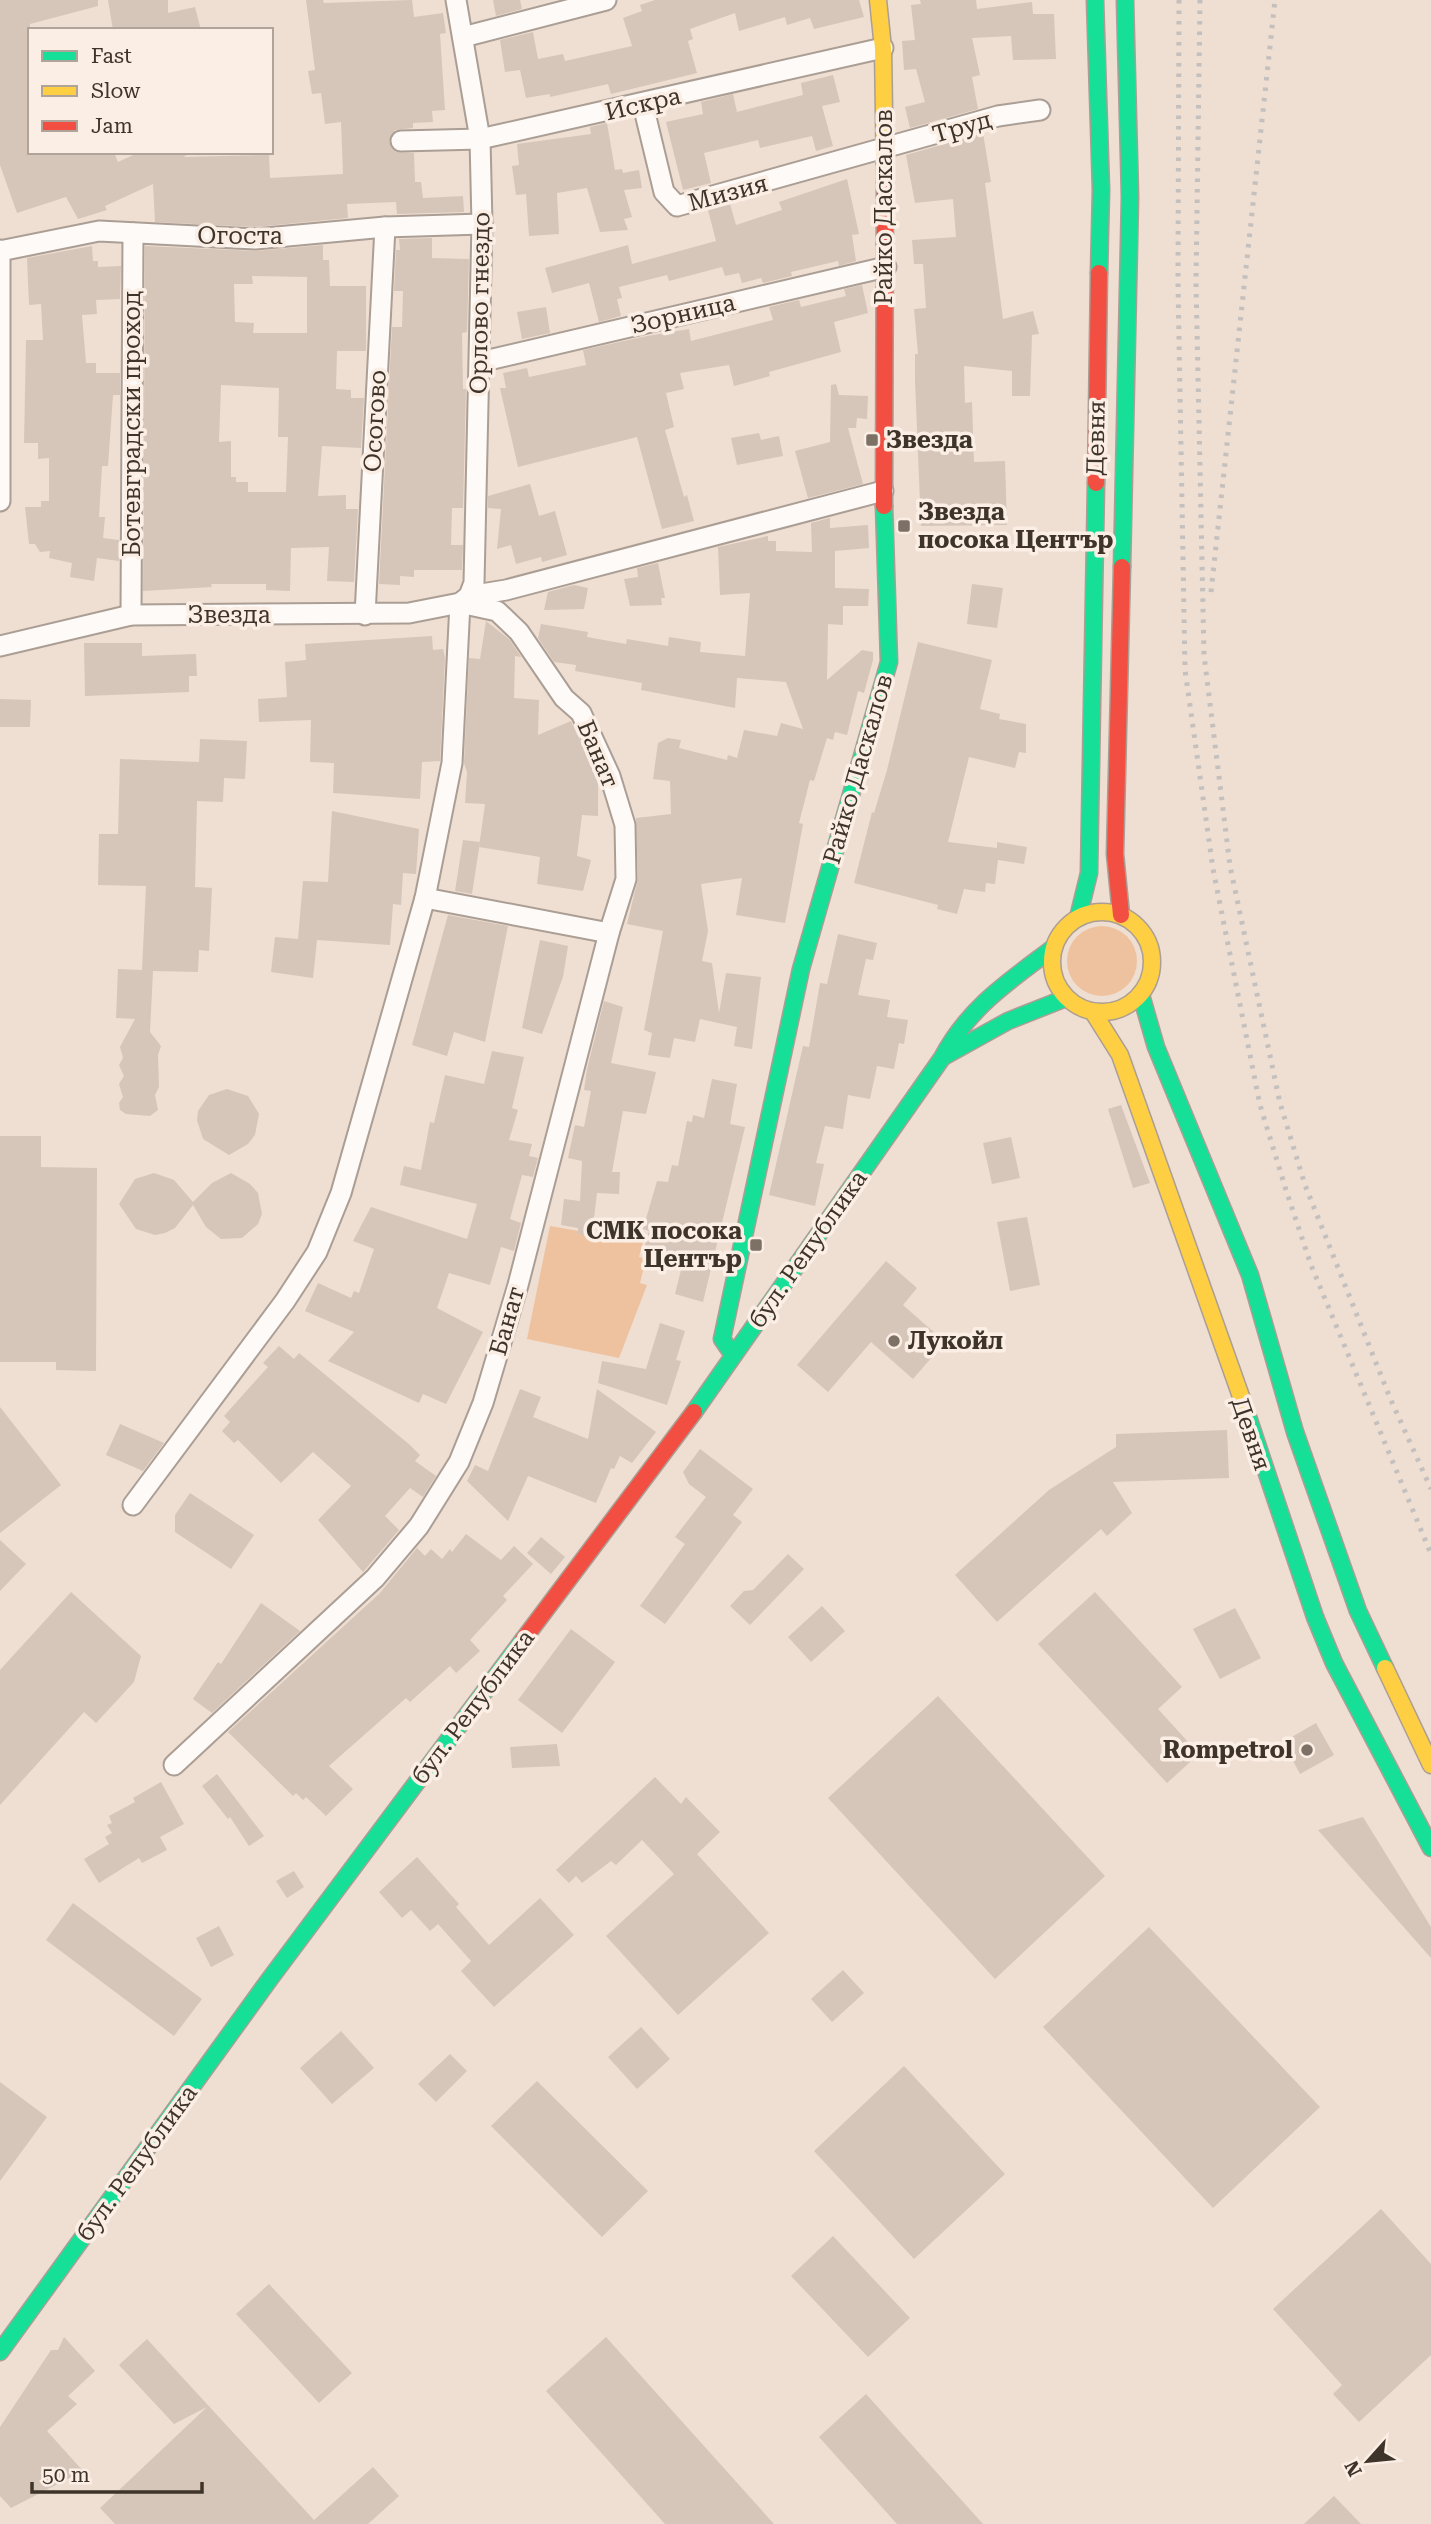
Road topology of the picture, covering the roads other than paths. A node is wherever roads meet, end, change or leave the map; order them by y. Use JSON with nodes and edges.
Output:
{"nodes":[{"id":1,"x":456,"y":0,"type":"edge"},
{"id":2,"x":606,"y":0,"type":"edge"},
{"id":3,"x":878,"y":0,"type":"edge"},
{"id":4,"x":1095,"y":0,"type":"edge"},
{"id":5,"x":1125,"y":0,"type":"edge"},
{"id":6,"x":463,"y":37,"type":"junction"},
{"id":7,"x":883,"y":48,"type":"junction"},
{"id":8,"x":643,"y":105,"type":"junction"},
{"id":9,"x":1040,"y":110,"type":"dead end"},
{"id":10,"x":480,"y":139,"type":"junction"},
{"id":11,"x":401,"y":141,"type":"dead end"},
{"id":12,"x":885,"y":150,"type":"junction"},
{"id":13,"x":482,"y":224,"type":"junction"},
{"id":14,"x":385,"y":227,"type":"junction"},
{"id":15,"x":134,"y":233,"type":"junction"},
{"id":16,"x":0,"y":250,"type":"edge"},
{"id":17,"x":886,"y":267,"type":"junction"},
{"id":18,"x":1,"y":311,"type":"edge"},
{"id":19,"x":480,"y":362,"type":"junction"},
{"id":20,"x":883,"y":491,"type":"junction"},
{"id":21,"x":0,"y":501,"type":"edge"},
{"id":22,"x":465,"y":599,"type":"junction"},
{"id":23,"x":131,"y":615,"type":"junction"},
{"id":24,"x":365,"y":615,"type":"junction"},
{"id":25,"x":0,"y":646,"type":"edge"},
{"id":26,"x":425,"y":898,"type":"junction"},
{"id":27,"x":1121,"y":915,"type":"junction"},
{"id":28,"x":1078,"y":918,"type":"junction"},
{"id":29,"x":609,"y":933,"type":"junction"},
{"id":30,"x":1053,"y":948,"type":"junction"},
{"id":31,"x":1141,"y":995,"type":"junction"},
{"id":32,"x":1066,"y":998,"type":"junction"},
{"id":33,"x":1093,"y":1012,"type":"junction"},
{"id":34,"x":942,"y":1058,"type":"junction"},
{"id":35,"x":733,"y":1355,"type":"junction"},
{"id":36,"x":133,"y":1505,"type":"dead end"},
{"id":37,"x":174,"y":1765,"type":"dead end"},
{"id":38,"x":1431,"y":1765,"type":"edge"},
{"id":39,"x":1431,"y":1848,"type":"edge"},
{"id":40,"x":0,"y":2352,"type":"edge"}],
"edges":[{"from":1,"to":6,"type":"street","name":"Орлово гнездо"},
{"from":2,"to":6,"type":"street"},
{"from":3,"to":7,"type":"main road","name":"Райко Даскалов"},
{"from":4,"to":28,"type":"main road","name":"Девня"},
{"from":5,"to":27,"type":"main road","name":"Девня"},
{"from":6,"to":10,"type":"street","name":"Орлово гнездо"},
{"from":7,"to":8,"type":"street","name":"Искра"},
{"from":7,"to":12,"type":"main road","name":"Райко Даскалов"},
{"from":8,"to":10,"type":"street","name":"Искра"},
{"from":8,"to":12,"type":"street","name":"Мизия"},
{"from":9,"to":12,"type":"street","name":"Труд"},
{"from":10,"to":11,"type":"street","name":"Искра"},
{"from":10,"to":13,"type":"street","name":"Орлово гнездо"},
{"from":12,"to":17,"type":"main road","name":"Райко Даскалов"},
{"from":13,"to":14,"type":"street","name":"Огоста"},
{"from":13,"to":19,"type":"street","name":"Орлово гнездо"},
{"from":14,"to":15,"type":"street","name":"Огоста"},
{"from":14,"to":24,"type":"street","name":"Осогово"},
{"from":15,"to":16,"type":"street","name":"Огоста"},
{"from":15,"to":23,"type":"street","name":"Ботевградски проход"},
{"from":16,"to":18,"type":"street"},
{"from":17,"to":19,"type":"street","name":"Зорница"},
{"from":17,"to":20,"type":"main road","name":"Райко Даскалов"},
{"from":18,"to":21,"type":"street"},
{"from":19,"to":22,"type":"street","name":"Орлово гнездо"},
{"from":20,"to":22,"type":"street","name":"Звезда"},
{"from":20,"to":35,"type":"main road","name":"Райко Даскалов"},
{"from":22,"to":24,"type":"street","name":"Звезда"},
{"from":22,"to":26,"type":"street"},
{"from":22,"to":29,"type":"street","name":"Банат"},
{"from":23,"to":24,"type":"street","name":"Звезда"},
{"from":23,"to":25,"type":"street","name":"Звезда"},
{"from":26,"to":29,"type":"street"},
{"from":26,"to":36,"type":"street"},
{"from":27,"to":28,"type":"main road"},
{"from":27,"to":31,"type":"main road"},
{"from":28,"to":30,"type":"main road"},
{"from":29,"to":37,"type":"street","name":"Банат"},
{"from":30,"to":32,"type":"main road"},
{"from":30,"to":34,"type":"main road","name":"бул. Република"},
{"from":31,"to":33,"type":"main road"},
{"from":31,"to":38,"type":"main road","name":"Девня"},
{"from":32,"to":33,"type":"main road"},
{"from":32,"to":34,"type":"main road","name":"бул. Република"},
{"from":33,"to":39,"type":"main road","name":"Девня"},
{"from":34,"to":35,"type":"main road","name":"бул. Република"},
{"from":35,"to":40,"type":"main road","name":"бул. Република"}]}
